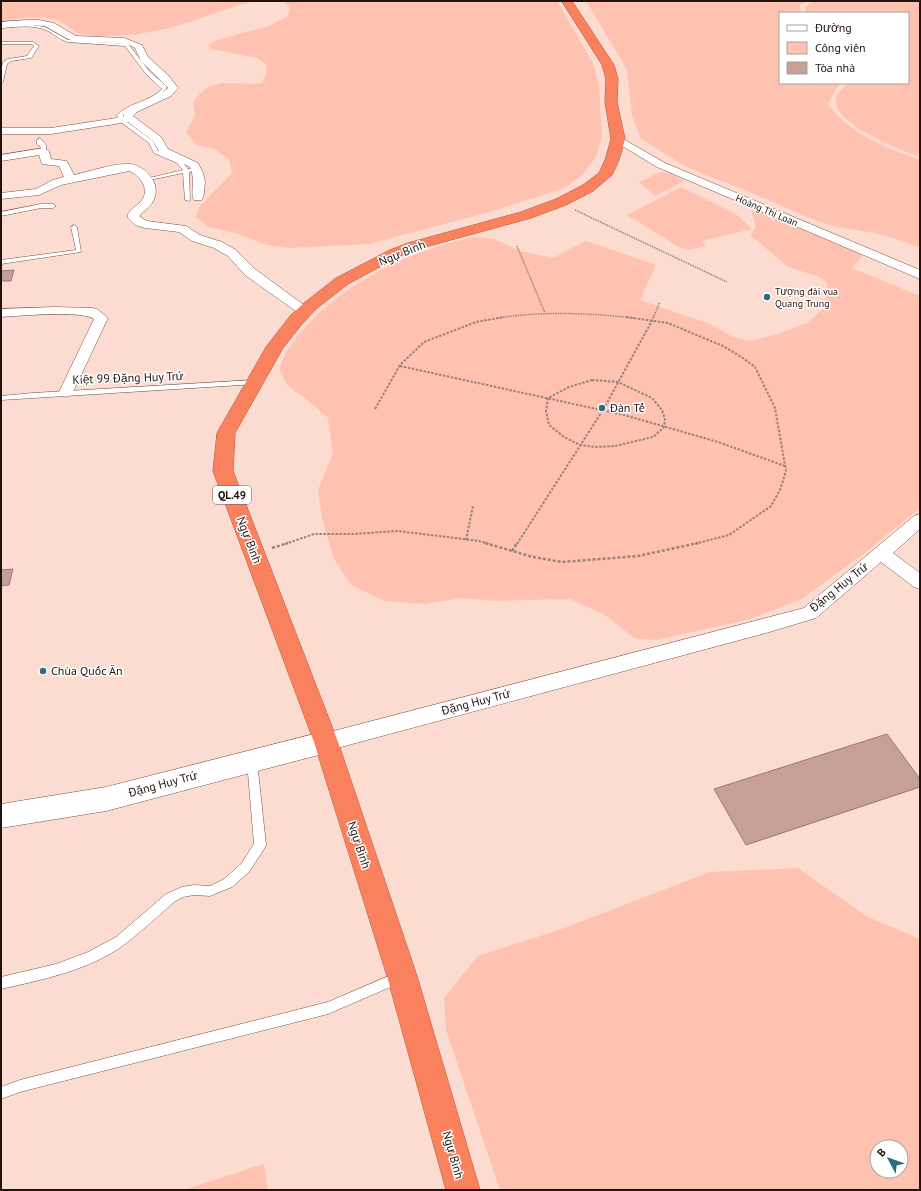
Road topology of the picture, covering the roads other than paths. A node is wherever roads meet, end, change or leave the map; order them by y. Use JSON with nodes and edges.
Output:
{"nodes":[{"id":1,"x":567,"y":1,"type":"edge"},
{"id":2,"x":1,"y":26,"type":"edge"},
{"id":3,"x":1,"y":43,"type":"edge"},
{"id":4,"x":1,"y":82,"type":"edge"},
{"id":5,"x":126,"y":119,"type":"junction"},
{"id":6,"x":1,"y":131,"type":"edge"},
{"id":7,"x":618,"y":139,"type":"junction"},
{"id":8,"x":40,"y":140,"type":"dead end"},
{"id":9,"x":44,"y":151,"type":"junction"},
{"id":10,"x":1,"y":158,"type":"edge"},
{"id":11,"x":191,"y":170,"type":"junction"},
{"id":12,"x":70,"y":179,"type":"junction"},
{"id":13,"x":147,"y":180,"type":"junction"},
{"id":14,"x":1,"y":196,"type":"edge"},
{"id":15,"x":193,"y":199,"type":"dead end"},
{"id":16,"x":53,"y":206,"type":"dead end"},
{"id":17,"x":1,"y":214,"type":"edge"},
{"id":18,"x":74,"y":227,"type":"dead end"},
{"id":19,"x":1,"y":262,"type":"edge"},
{"id":20,"x":920,"y":275,"type":"edge"},
{"id":21,"x":305,"y":311,"type":"junction"},
{"id":22,"x":1,"y":313,"type":"edge"},
{"id":23,"x":255,"y":382,"type":"junction"},
{"id":24,"x":66,"y":392,"type":"junction"},
{"id":25,"x":1,"y":398,"type":"edge"},
{"id":26,"x":920,"y":520,"type":"edge"},
{"id":27,"x":881,"y":553,"type":"junction"},
{"id":28,"x":920,"y":582,"type":"edge"},
{"id":29,"x":326,"y":742,"type":"junction"},
{"id":30,"x":252,"y":760,"type":"junction"},
{"id":31,"x":1,"y":816,"type":"edge"},
{"id":32,"x":402,"y":976,"type":"junction"},
{"id":33,"x":1,"y":983,"type":"edge"},
{"id":34,"x":1,"y":1093,"type":"edge"},
{"id":35,"x":463,"y":1190,"type":"edge"}],
"edges":[{"from":1,"to":7,"type":"highway","name":"Ngự Bình","number":"QL.49"},
{"from":2,"to":5,"type":"street"},
{"from":3,"to":4,"type":"lane"},
{"from":5,"to":6,"type":"street"},
{"from":5,"to":11,"type":"street"},
{"from":7,"to":20,"type":"street","name":"Hoàng Thị Loan"},
{"from":7,"to":21,"type":"highway","name":"Ngự Bình","number":"QL.49"},
{"from":8,"to":9,"type":"lane"},
{"from":9,"to":10,"type":"street"},
{"from":9,"to":12,"type":"street"},
{"from":11,"to":13,"type":"lane"},
{"from":11,"to":15,"type":"street"},
{"from":12,"to":13,"type":"street"},
{"from":12,"to":14,"type":"street"},
{"from":13,"to":21,"type":"street"},
{"from":16,"to":17,"type":"lane"},
{"from":18,"to":19,"type":"lane"},
{"from":21,"to":23,"type":"highway","name":"Ngự Bình","number":"QL.49"},
{"from":22,"to":24,"type":"street"},
{"from":23,"to":24,"type":"lane","name":"Kiệt 99 Đặng Huy Trứ"},
{"from":23,"to":29,"type":"highway","name":"Ngự Bình","number":"QL.49"},
{"from":24,"to":25,"type":"lane","name":"Kiệt 99 Đặng Huy Trứ"},
{"from":26,"to":27,"type":"street","name":"Đặng Huy Trứ"},
{"from":27,"to":28,"type":"street"},
{"from":27,"to":29,"type":"street","name":"Đặng Huy Trứ"},
{"from":29,"to":30,"type":"street","name":"Đặng Huy Trứ"},
{"from":29,"to":32,"type":"highway","name":"Ngự Bình","number":"QL.49"},
{"from":30,"to":31,"type":"street","name":"Đặng Huy Trứ"},
{"from":30,"to":33,"type":"lane"},
{"from":32,"to":34,"type":"lane"},
{"from":32,"to":35,"type":"highway","name":"Ngự Bình","number":"QL.49"}]}
